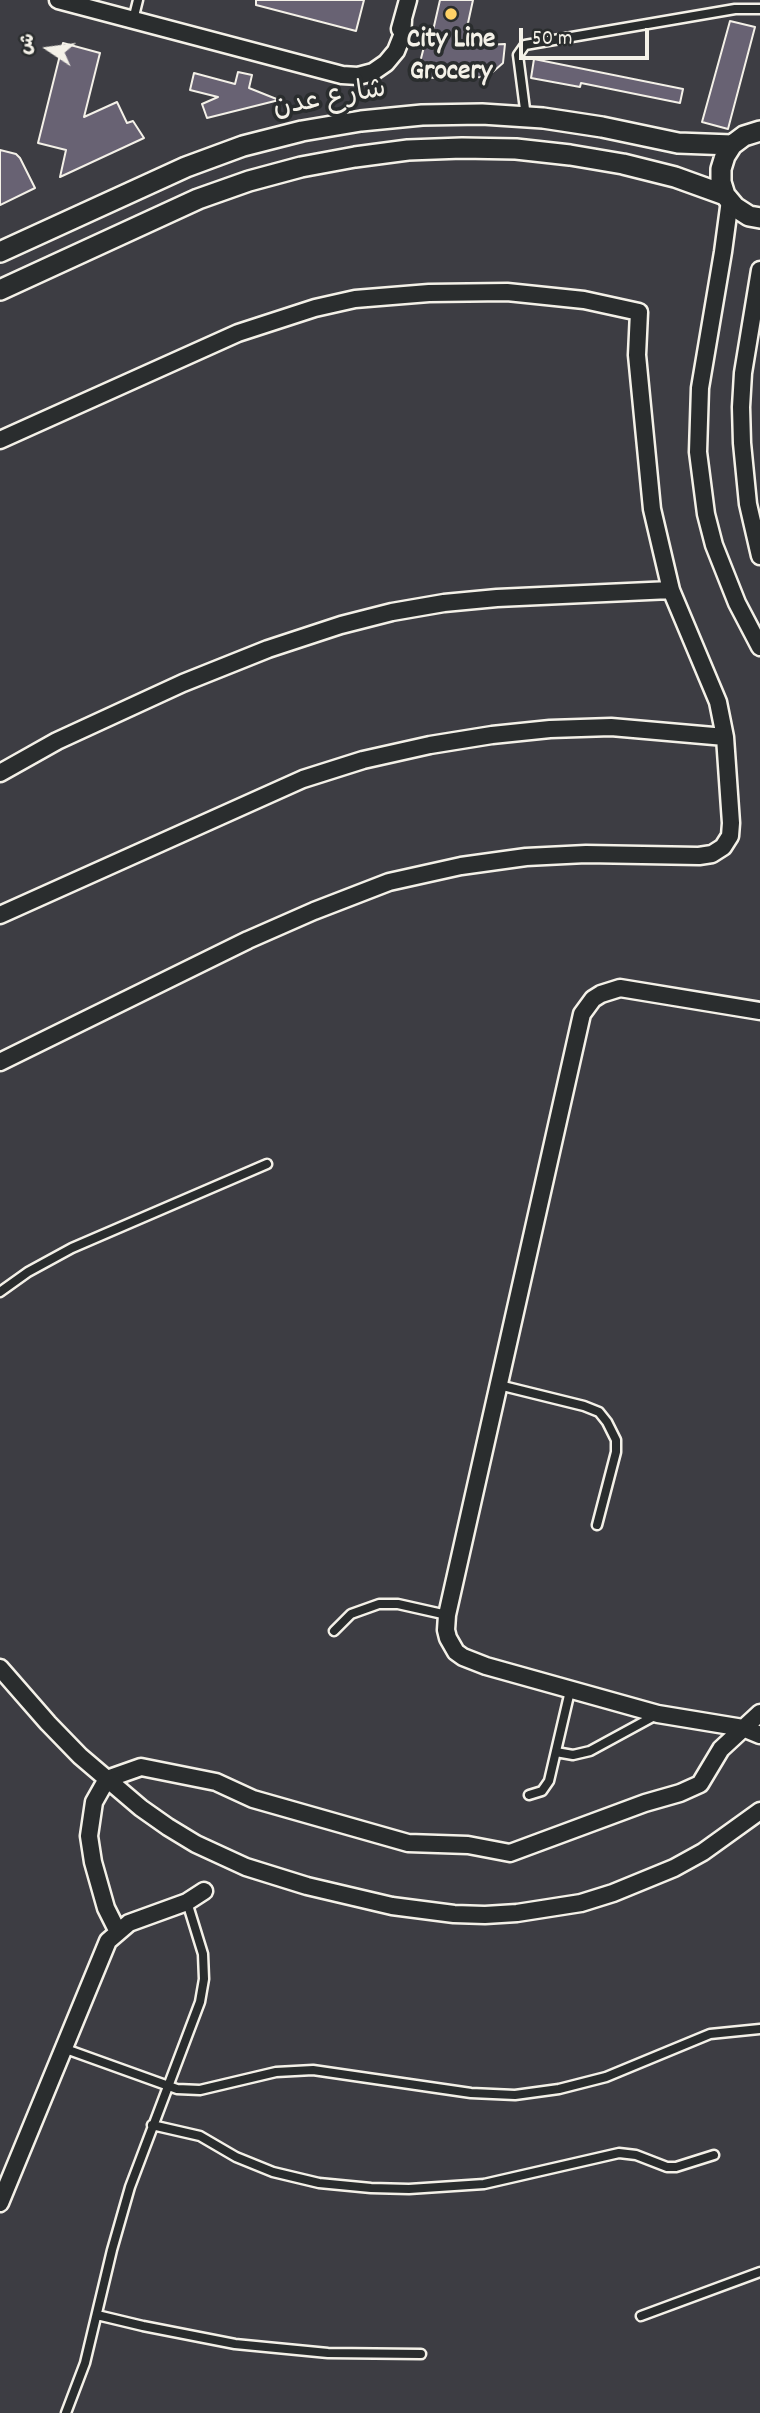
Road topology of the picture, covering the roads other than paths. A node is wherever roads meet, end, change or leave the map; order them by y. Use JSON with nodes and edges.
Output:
{"nodes":[{"id":1,"x":58,"y":0,"type":"edge"},
{"id":2,"x":138,"y":0,"type":"edge"},
{"id":3,"x":408,"y":0,"type":"edge"},
{"id":4,"x":760,"y":9,"type":"edge"},
{"id":5,"x":133,"y":20,"type":"junction"},
{"id":6,"x":760,"y":114,"type":"edge"},
{"id":7,"x":526,"y":117,"type":"junction"},
{"id":8,"x":745,"y":137,"type":"edge"},
{"id":9,"x":727,"y":197,"type":"junction"},
{"id":10,"x":760,"y":218,"type":"edge"},
{"id":11,"x":0,"y":252,"type":"edge"},
{"id":12,"x":760,"y":270,"type":"edge"},
{"id":13,"x":0,"y":290,"type":"edge"},
{"id":14,"x":0,"y":440,"type":"edge"},
{"id":15,"x":760,"y":556,"type":"edge"},
{"id":16,"x":671,"y":590,"type":"junction"},
{"id":17,"x":760,"y":647,"type":"edge"},
{"id":18,"x":725,"y":737,"type":"junction"},
{"id":19,"x":0,"y":773,"type":"edge"},
{"id":20,"x":0,"y":915,"type":"edge"},
{"id":21,"x":760,"y":1011,"type":"edge"},
{"id":22,"x":0,"y":1062,"type":"edge"},
{"id":23,"x":267,"y":1164,"type":"dead end"},
{"id":24,"x":0,"y":1292,"type":"edge"},
{"id":25,"x":499,"y":1385,"type":"junction"},
{"id":26,"x":597,"y":1525,"type":"dead end"},
{"id":27,"x":447,"y":1615,"type":"junction"},
{"id":28,"x":334,"y":1631,"type":"dead end"},
{"id":29,"x":0,"y":1668,"type":"edge"},
{"id":30,"x":570,"y":1690,"type":"junction"},
{"id":31,"x":760,"y":1713,"type":"edge"},
{"id":32,"x":658,"y":1714,"type":"junction"},
{"id":33,"x":743,"y":1728,"type":"junction"},
{"id":34,"x":760,"y":1735,"type":"edge"},
{"id":35,"x":556,"y":1752,"type":"junction"},
{"id":36,"x":107,"y":1779,"type":"junction"},
{"id":37,"x":529,"y":1795,"type":"dead end"},
{"id":38,"x":760,"y":1811,"type":"edge"},
{"id":39,"x":204,"y":1891,"type":"dead end"},
{"id":40,"x":187,"y":1902,"type":"junction"},
{"id":41,"x":117,"y":1930,"type":"junction"},
{"id":42,"x":760,"y":2029,"type":"edge"},
{"id":43,"x":63,"y":2048,"type":"junction"},
{"id":44,"x":167,"y":2087,"type":"junction"},
{"id":45,"x":152,"y":2125,"type":"junction"},
{"id":46,"x":714,"y":2155,"type":"dead end"},
{"id":47,"x":0,"y":2203,"type":"edge"},
{"id":48,"x":760,"y":2272,"type":"edge"},
{"id":49,"x":97,"y":2315,"type":"junction"},
{"id":50,"x":641,"y":2316,"type":"dead end"},
{"id":51,"x":421,"y":2354,"type":"dead end"},
{"id":52,"x":66,"y":2413,"type":"edge"}],
"edges":[{"from":1,"to":5,"type":"street"},
{"from":2,"to":5,"type":"lane"},
{"from":3,"to":5,"type":"street"},
{"from":4,"to":7,"type":"lane"},
{"from":6,"to":8,"type":"street"},
{"from":7,"to":8,"type":"street","name":"شارع عدن"},
{"from":7,"to":11,"type":"street","name":"شارع عدن"},
{"from":8,"to":9,"type":"street"},
{"from":9,"to":10,"type":"street"},
{"from":9,"to":13,"type":"street"},
{"from":9,"to":17,"type":"street"},
{"from":12,"to":15,"type":"street"},
{"from":14,"to":16,"type":"street"},
{"from":16,"to":18,"type":"street"},
{"from":16,"to":19,"type":"street"},
{"from":18,"to":20,"type":"street"},
{"from":18,"to":22,"type":"street"},
{"from":21,"to":25,"type":"street"},
{"from":23,"to":24,"type":"lane"},
{"from":25,"to":26,"type":"lane"},
{"from":25,"to":27,"type":"street"},
{"from":27,"to":28,"type":"lane"},
{"from":27,"to":30,"type":"street"},
{"from":29,"to":36,"type":"street"},
{"from":30,"to":32,"type":"street"},
{"from":30,"to":35,"type":"lane"},
{"from":31,"to":33,"type":"street"},
{"from":32,"to":33,"type":"street"},
{"from":32,"to":35,"type":"lane"},
{"from":33,"to":34,"type":"street"},
{"from":33,"to":36,"type":"street"},
{"from":35,"to":37,"type":"lane"},
{"from":36,"to":38,"type":"street"},
{"from":36,"to":41,"type":"street"},
{"from":39,"to":40,"type":"street"},
{"from":40,"to":41,"type":"street"},
{"from":40,"to":44,"type":"lane"},
{"from":41,"to":43,"type":"street"},
{"from":42,"to":44,"type":"lane"},
{"from":43,"to":44,"type":"lane"},
{"from":43,"to":47,"type":"street"},
{"from":44,"to":45,"type":"lane"},
{"from":45,"to":46,"type":"lane"},
{"from":45,"to":49,"type":"lane"},
{"from":48,"to":50,"type":"lane"},
{"from":49,"to":51,"type":"lane"},
{"from":49,"to":52,"type":"lane"}]}
